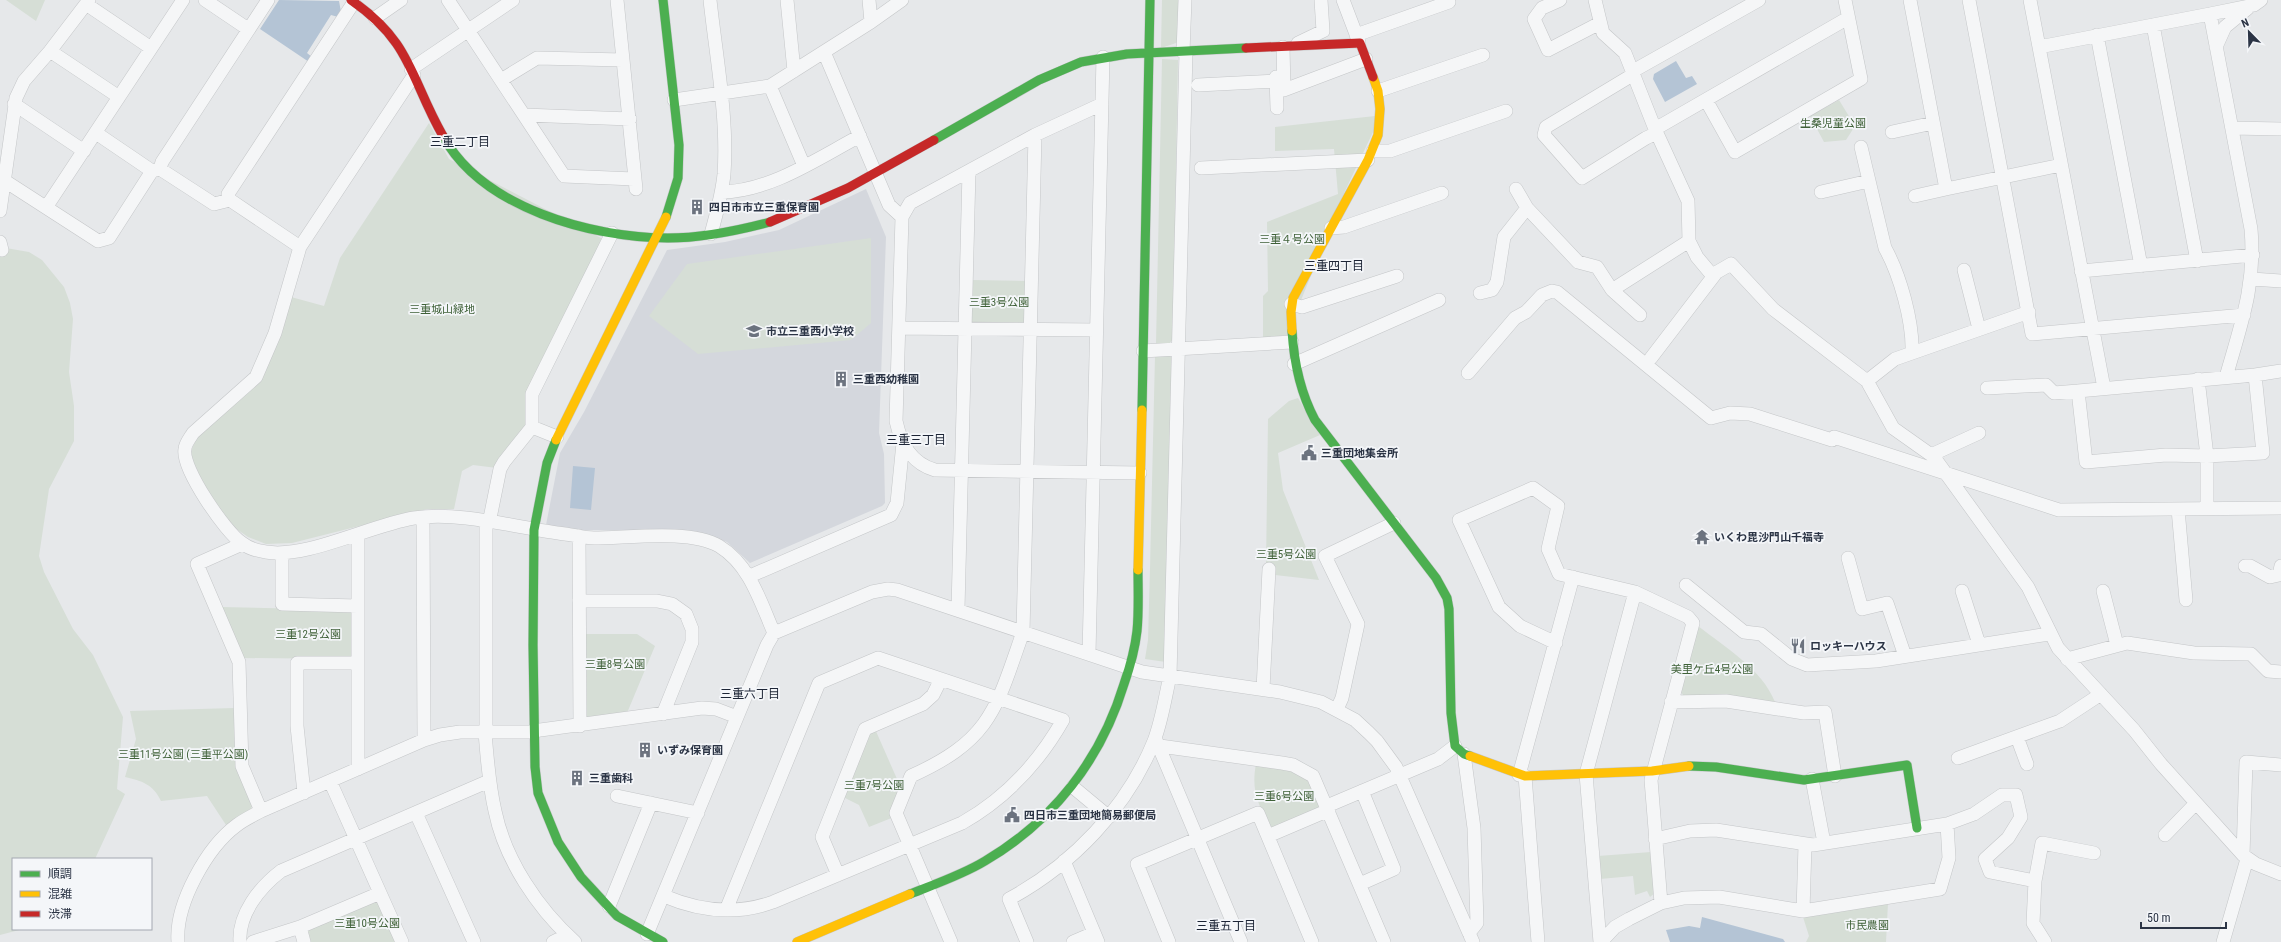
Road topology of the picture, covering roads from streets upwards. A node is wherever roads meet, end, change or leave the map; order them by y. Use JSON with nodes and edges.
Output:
{"nodes":[{"id":1,"x":183,"y":0,"type":"edge"},
{"id":2,"x":205,"y":0,"type":"edge"},
{"id":3,"x":268,"y":0,"type":"edge"},
{"id":4,"x":401,"y":0,"type":"edge"},
{"id":5,"x":448,"y":0,"type":"edge"},
{"id":6,"x":513,"y":0,"type":"edge"},
{"id":7,"x":617,"y":0,"type":"edge"},
{"id":8,"x":663,"y":0,"type":"edge"},
{"id":9,"x":710,"y":0,"type":"edge"},
{"id":10,"x":787,"y":0,"type":"edge"},
{"id":11,"x":869,"y":0,"type":"edge"},
{"id":12,"x":902,"y":0,"type":"edge"},
{"id":13,"x":1150,"y":0,"type":"edge"},
{"id":14,"x":1185,"y":0,"type":"edge"},
{"id":15,"x":1321,"y":0,"type":"edge"},
{"id":16,"x":1343,"y":0,"type":"edge"},
{"id":17,"x":1560,"y":0,"type":"edge"},
{"id":18,"x":1595,"y":0,"type":"edge"},
{"id":19,"x":1759,"y":0,"type":"edge"},
{"id":20,"x":1845,"y":0,"type":"edge"},
{"id":21,"x":1910,"y":0,"type":"edge"},
{"id":22,"x":1971,"y":0,"type":"edge"},
{"id":23,"x":2030,"y":0,"type":"edge"},
{"id":24,"x":352,"y":1,"type":"edge"},
{"id":25,"x":88,"y":2,"type":"edge"},
{"id":26,"x":1449,"y":2,"type":"dead end"},
{"id":27,"x":2257,"y":2,"type":"edge"},
{"id":28,"x":2210,"y":14,"type":"junction"},
{"id":29,"x":375,"y":18,"type":"junction"},
{"id":30,"x":1848,"y":18,"type":"junction"},
{"id":31,"x":871,"y":22,"type":"junction"},
{"id":32,"x":1600,"y":23,"type":"junction"},
{"id":33,"x":2153,"y":25,"type":"junction"},
{"id":34,"x":248,"y":29,"type":"junction"},
{"id":35,"x":468,"y":31,"type":"junction"},
{"id":36,"x":2097,"y":35,"type":"junction"},
{"id":37,"x":1358,"y":39,"type":"junction"},
{"id":38,"x":1283,"y":47,"type":"junction"},
{"id":39,"x":2039,"y":47,"type":"junction"},
{"id":40,"x":2216,"y":47,"type":"junction"},
{"id":41,"x":151,"y":48,"type":"junction"},
{"id":42,"x":50,"y":51,"type":"junction"},
{"id":43,"x":824,"y":52,"type":"junction"},
{"id":44,"x":1184,"y":52,"type":"junction"},
{"id":45,"x":1149,"y":54,"type":"junction"},
{"id":46,"x":1483,"y":55,"type":"dead end"},
{"id":47,"x":1103,"y":56,"type":"junction"},
{"id":48,"x":1366,"y":59,"type":"junction"},
{"id":49,"x":623,"y":60,"type":"junction"},
{"id":50,"x":794,"y":71,"type":"junction"},
{"id":51,"x":413,"y":72,"type":"junction"},
{"id":52,"x":1634,"y":73,"type":"junction"},
{"id":53,"x":501,"y":80,"type":"junction"},
{"id":54,"x":1276,"y":81,"type":"junction"},
{"id":55,"x":1198,"y":85,"type":"dead end"},
{"id":56,"x":770,"y":86,"type":"junction"},
{"id":57,"x":1378,"y":91,"type":"junction"},
{"id":58,"x":720,"y":94,"type":"junction"},
{"id":59,"x":119,"y":97,"type":"junction"},
{"id":60,"x":674,"y":100,"type":"junction"},
{"id":61,"x":1706,"y":100,"type":"junction"},
{"id":62,"x":14,"y":104,"type":"junction"},
{"id":63,"x":1102,"y":104,"type":"junction"},
{"id":64,"x":1277,"y":108,"type":"dead end"},
{"id":65,"x":1506,"y":111,"type":"dead end"},
{"id":66,"x":524,"y":115,"type":"junction"},
{"id":67,"x":630,"y":119,"type":"junction"},
{"id":68,"x":1933,"y":123,"type":"junction"},
{"id":69,"x":2232,"y":128,"type":"junction"},
{"id":70,"x":2281,"y":129,"type":"edge"},
{"id":71,"x":1656,"y":131,"type":"junction"},
{"id":72,"x":1892,"y":132,"type":"dead end"},
{"id":73,"x":96,"y":133,"type":"junction"},
{"id":74,"x":1035,"y":135,"type":"junction"},
{"id":75,"x":860,"y":136,"type":"junction"},
{"id":76,"x":1861,"y":147,"type":"dead end"},
{"id":77,"x":84,"y":151,"type":"junction"},
{"id":78,"x":1371,"y":156,"type":"junction"},
{"id":79,"x":2061,"y":165,"type":"junction"},
{"id":80,"x":804,"y":166,"type":"junction"},
{"id":81,"x":1201,"y":168,"type":"dead end"},
{"id":82,"x":156,"y":170,"type":"junction"},
{"id":83,"x":876,"y":172,"type":"junction"},
{"id":84,"x":969,"y":172,"type":"junction"},
{"id":85,"x":2003,"y":178,"type":"junction"},
{"id":86,"x":5,"y":181,"type":"junction"},
{"id":87,"x":1869,"y":181,"type":"junction"},
{"id":88,"x":1516,"y":189,"type":"dead end"},
{"id":89,"x":1946,"y":189,"type":"junction"},
{"id":90,"x":722,"y":192,"type":"junction"},
{"id":91,"x":1821,"y":192,"type":"dead end"},
{"id":92,"x":1442,"y":193,"type":"dead end"},
{"id":93,"x":1915,"y":196,"type":"dead end"},
{"id":94,"x":230,"y":200,"type":"junction"},
{"id":95,"x":46,"y":206,"type":"junction"},
{"id":96,"x":1527,"y":208,"type":"junction"},
{"id":97,"x":0,"y":211,"type":"edge"},
{"id":98,"x":902,"y":217,"type":"junction"},
{"id":99,"x":1331,"y":228,"type":"junction"},
{"id":100,"x":612,"y":233,"type":"junction"},
{"id":101,"x":711,"y":234,"type":"junction"},
{"id":102,"x":657,"y":238,"type":"junction"},
{"id":103,"x":1689,"y":241,"type":"junction"},
{"id":104,"x":300,"y":247,"type":"junction"},
{"id":105,"x":2253,"y":255,"type":"junction"},
{"id":106,"x":2197,"y":260,"type":"junction"},
{"id":107,"x":2141,"y":266,"type":"junction"},
{"id":108,"x":1964,"y":270,"type":"dead end"},
{"id":109,"x":2082,"y":271,"type":"junction"},
{"id":110,"x":1716,"y":273,"type":"junction"},
{"id":111,"x":1397,"y":276,"type":"dead end"},
{"id":112,"x":2252,"y":279,"type":"junction"},
{"id":113,"x":2281,"y":281,"type":"edge"},
{"id":114,"x":1612,"y":290,"type":"junction"},
{"id":115,"x":1480,"y":292,"type":"dead end"},
{"id":116,"x":1439,"y":300,"type":"dead end"},
{"id":117,"x":1291,"y":304,"type":"junction"},
{"id":118,"x":2029,"y":312,"type":"junction"},
{"id":119,"x":1640,"y":315,"type":"dead end"},
{"id":120,"x":2244,"y":315,"type":"junction"},
{"id":121,"x":899,"y":328,"type":"junction"},
{"id":122,"x":966,"y":329,"type":"junction"},
{"id":123,"x":1979,"y":329,"type":"junction"},
{"id":124,"x":2092,"y":329,"type":"junction"},
{"id":125,"x":1030,"y":330,"type":"junction"},
{"id":126,"x":1096,"y":330,"type":"junction"},
{"id":127,"x":1292,"y":342,"type":"junction"},
{"id":128,"x":1179,"y":349,"type":"junction"},
{"id":129,"x":1143,"y":351,"type":"junction"},
{"id":130,"x":1912,"y":352,"type":"junction"},
{"id":131,"x":1651,"y":358,"type":"dead end"},
{"id":132,"x":1294,"y":364,"type":"junction"},
{"id":133,"x":2281,"y":370,"type":"edge"},
{"id":134,"x":1468,"y":373,"type":"dead end"},
{"id":135,"x":2255,"y":375,"type":"junction"},
{"id":136,"x":2226,"y":377,"type":"junction"},
{"id":137,"x":2198,"y":379,"type":"junction"},
{"id":138,"x":1867,"y":381,"type":"junction"},
{"id":139,"x":1987,"y":388,"type":"dead end"},
{"id":140,"x":2104,"y":388,"type":"junction"},
{"id":141,"x":2078,"y":391,"type":"junction"},
{"id":142,"x":532,"y":427,"type":"junction"},
{"id":143,"x":1979,"y":433,"type":"dead end"},
{"id":144,"x":557,"y":436,"type":"junction"},
{"id":145,"x":903,"y":443,"type":"junction"},
{"id":146,"x":1931,"y":455,"type":"junction"},
{"id":147,"x":2207,"y":456,"type":"junction"},
{"id":148,"x":962,"y":472,"type":"junction"},
{"id":149,"x":1027,"y":472,"type":"junction"},
{"id":150,"x":1094,"y":473,"type":"junction"},
{"id":151,"x":1140,"y":473,"type":"junction"},
{"id":152,"x":1948,"y":476,"type":"junction"},
{"id":153,"x":2281,"y":508,"type":"edge"},
{"id":154,"x":2178,"y":509,"type":"junction"},
{"id":155,"x":2207,"y":509,"type":"junction"},
{"id":156,"x":424,"y":517,"type":"junction"},
{"id":157,"x":488,"y":523,"type":"junction"},
{"id":158,"x":1394,"y":523,"type":"junction"},
{"id":159,"x":534,"y":530,"type":"junction"},
{"id":160,"x":358,"y":534,"type":"junction"},
{"id":161,"x":579,"y":536,"type":"junction"},
{"id":162,"x":242,"y":544,"type":"junction"},
{"id":163,"x":282,"y":553,"type":"junction"},
{"id":164,"x":1848,"y":558,"type":"dead end"},
{"id":165,"x":2245,"y":566,"type":"dead end"},
{"id":166,"x":2281,"y":566,"type":"edge"},
{"id":167,"x":1269,"y":569,"type":"dead end"},
{"id":168,"x":750,"y":576,"type":"junction"},
{"id":169,"x":1573,"y":577,"type":"junction"},
{"id":170,"x":1686,"y":586,"type":"dead end"},
{"id":171,"x":1962,"y":591,"type":"dead end"},
{"id":172,"x":2103,"y":591,"type":"dead end"},
{"id":173,"x":1635,"y":592,"type":"junction"},
{"id":174,"x":2186,"y":600,"type":"dead end"},
{"id":175,"x":579,"y":601,"type":"junction"},
{"id":176,"x":357,"y":606,"type":"junction"},
{"id":177,"x":958,"y":609,"type":"junction"},
{"id":178,"x":1023,"y":632,"type":"junction"},
{"id":179,"x":774,"y":633,"type":"junction"},
{"id":180,"x":2049,"y":634,"type":"junction"},
{"id":181,"x":1556,"y":643,"type":"junction"},
{"id":182,"x":1979,"y":644,"type":"junction"},
{"id":183,"x":2117,"y":645,"type":"junction"},
{"id":184,"x":1089,"y":654,"type":"junction"},
{"id":185,"x":1905,"y":656,"type":"junction"},
{"id":186,"x":2067,"y":659,"type":"junction"},
{"id":187,"x":357,"y":663,"type":"junction"},
{"id":188,"x":1131,"y":668,"type":"junction"},
{"id":189,"x":2281,"y":672,"type":"edge"},
{"id":190,"x":1170,"y":676,"type":"junction"},
{"id":191,"x":941,"y":679,"type":"junction"},
{"id":192,"x":1263,"y":689,"type":"junction"},
{"id":193,"x":2101,"y":694,"type":"junction"},
{"id":194,"x":1000,"y":698,"type":"junction"},
{"id":195,"x":1671,"y":702,"type":"junction"},
{"id":196,"x":1337,"y":709,"type":"junction"},
{"id":197,"x":663,"y":714,"type":"junction"},
{"id":198,"x":737,"y":717,"type":"junction"},
{"id":199,"x":580,"y":726,"type":"junction"},
{"id":200,"x":485,"y":732,"type":"junction"},
{"id":201,"x":533,"y":732,"type":"junction"},
{"id":202,"x":2017,"y":737,"type":"junction"},
{"id":203,"x":424,"y":740,"type":"junction"},
{"id":204,"x":1157,"y":742,"type":"junction"},
{"id":205,"x":1460,"y":750,"type":"junction"},
{"id":206,"x":1958,"y":758,"type":"dead end"},
{"id":207,"x":2027,"y":764,"type":"dead end"},
{"id":208,"x":2281,"y":765,"type":"edge"},
{"id":209,"x":358,"y":769,"type":"junction"},
{"id":210,"x":1652,"y":771,"type":"junction"},
{"id":211,"x":1586,"y":774,"type":"junction"},
{"id":212,"x":1400,"y":775,"type":"junction"},
{"id":213,"x":1522,"y":776,"type":"junction"},
{"id":214,"x":1835,"y":776,"type":"junction"},
{"id":215,"x":1812,"y":779,"type":"junction"},
{"id":216,"x":330,"y":781,"type":"junction"},
{"id":217,"x":489,"y":781,"type":"junction"},
{"id":218,"x":1073,"y":787,"type":"junction"},
{"id":219,"x":1362,"y":791,"type":"junction"},
{"id":220,"x":304,"y":793,"type":"junction"},
{"id":221,"x":616,"y":796,"type":"dead end"},
{"id":222,"x":651,"y":803,"type":"junction"},
{"id":223,"x":2196,"y":803,"type":"junction"},
{"id":224,"x":1328,"y":808,"type":"junction"},
{"id":225,"x":261,"y":811,"type":"junction"},
{"id":226,"x":416,"y":813,"type":"junction"},
{"id":227,"x":698,"y":813,"type":"junction"},
{"id":228,"x":1109,"y":817,"type":"junction"},
{"id":229,"x":1947,"y":824,"type":"junction"},
{"id":230,"x":1917,"y":828,"type":"junction"},
{"id":231,"x":2165,"y":834,"type":"dead end"},
{"id":232,"x":1268,"y":836,"type":"junction"},
{"id":233,"x":356,"y":839,"type":"junction"},
{"id":234,"x":1198,"y":839,"type":"junction"},
{"id":235,"x":1656,"y":839,"type":"junction"},
{"id":236,"x":1824,"y":843,"type":"junction"},
{"id":237,"x":910,"y":844,"type":"junction"},
{"id":238,"x":1805,"y":845,"type":"junction"},
{"id":239,"x":2094,"y":853,"type":"dead end"},
{"id":240,"x":2245,"y":857,"type":"junction"},
{"id":241,"x":1064,"y":861,"type":"junction"},
{"id":242,"x":2281,"y":874,"type":"edge"},
{"id":243,"x":838,"y":875,"type":"junction"},
{"id":244,"x":2035,"y":881,"type":"junction"},
{"id":245,"x":1360,"y":884,"type":"junction"},
{"id":246,"x":928,"y":887,"type":"junction"},
{"id":247,"x":380,"y":893,"type":"junction"},
{"id":248,"x":664,"y":896,"type":"junction"},
{"id":249,"x":1661,"y":904,"type":"junction"},
{"id":250,"x":609,"y":906,"type":"junction"},
{"id":251,"x":726,"y":910,"type":"junction"},
{"id":252,"x":1803,"y":911,"type":"junction"},
{"id":253,"x":300,"y":927,"type":"junction"},
{"id":254,"x":1471,"y":937,"type":"edge"},
{"id":255,"x":646,"y":938,"type":"edge"},
{"id":256,"x":1096,"y":938,"type":"edge"},
{"id":257,"x":571,"y":939,"type":"edge"},
{"id":258,"x":178,"y":942,"type":"edge"},
{"id":259,"x":240,"y":942,"type":"edge"},
{"id":260,"x":253,"y":942,"type":"edge"},
{"id":261,"x":304,"y":942,"type":"edge"},
{"id":262,"x":402,"y":942,"type":"edge"},
{"id":263,"x":474,"y":942,"type":"edge"},
{"id":264,"x":553,"y":942,"type":"edge"},
{"id":265,"x":663,"y":942,"type":"edge"},
{"id":266,"x":797,"y":942,"type":"edge"},
{"id":267,"x":951,"y":942,"type":"edge"},
{"id":268,"x":1028,"y":942,"type":"edge"},
{"id":269,"x":1073,"y":942,"type":"edge"},
{"id":270,"x":1169,"y":942,"type":"edge"},
{"id":271,"x":1241,"y":942,"type":"edge"},
{"id":272,"x":1312,"y":942,"type":"edge"},
{"id":273,"x":1384,"y":942,"type":"edge"},
{"id":274,"x":1538,"y":942,"type":"edge"},
{"id":275,"x":1600,"y":942,"type":"edge"},
{"id":276,"x":2045,"y":942,"type":"edge"},
{"id":277,"x":2224,"y":942,"type":"edge"}],
"edges":[{"from":1,"to":41,"type":"street"},
{"from":2,"to":34,"type":"street"},
{"from":3,"to":34,"type":"street"},
{"from":4,"to":29,"type":"street"},
{"from":5,"to":35,"type":"street"},
{"from":6,"to":35,"type":"street"},
{"from":7,"to":49,"type":"street"},
{"from":8,"to":60,"type":"street"},
{"from":9,"to":58,"type":"street"},
{"from":10,"to":50,"type":"street"},
{"from":11,"to":31,"type":"street"},
{"from":12,"to":31,"type":"street"},
{"from":13,"to":45,"type":"street"},
{"from":14,"to":44,"type":"street"},
{"from":15,"to":38,"type":"street"},
{"from":16,"to":37,"type":"street"},
{"from":17,"to":32,"type":"street"},
{"from":18,"to":32,"type":"street"},
{"from":19,"to":52,"type":"street"},
{"from":20,"to":30,"type":"street"},
{"from":21,"to":68,"type":"street"},
{"from":22,"to":85,"type":"street"},
{"from":23,"to":39,"type":"street"},
{"from":24,"to":29,"type":"street"},
{"from":24,"to":94,"type":"street"},
{"from":25,"to":41,"type":"street"},
{"from":25,"to":42,"type":"street"},
{"from":26,"to":37,"type":"street"},
{"from":27,"to":28,"type":"street"},
{"from":27,"to":40,"type":"street"},
{"from":28,"to":33,"type":"street"},
{"from":28,"to":40,"type":"street"},
{"from":29,"to":51,"type":"street"},
{"from":30,"to":61,"type":"street"},
{"from":30,"to":61,"type":"street"},
{"from":31,"to":43,"type":"street"},
{"from":32,"to":52,"type":"street"},
{"from":33,"to":36,"type":"street"},
{"from":33,"to":106,"type":"street"},
{"from":34,"to":82,"type":"street"},
{"from":35,"to":51,"type":"street"},
{"from":35,"to":53,"type":"street"},
{"from":36,"to":39,"type":"street"},
{"from":36,"to":107,"type":"street"},
{"from":37,"to":38,"type":"street"},
{"from":37,"to":48,"type":"street"},
{"from":38,"to":44,"type":"street"},
{"from":38,"to":48,"type":"street"},
{"from":38,"to":54,"type":"street"},
{"from":39,"to":79,"type":"street"},
{"from":40,"to":69,"type":"street"},
{"from":41,"to":59,"type":"street"},
{"from":42,"to":59,"type":"street"},
{"from":42,"to":62,"type":"street"},
{"from":43,"to":50,"type":"street"},
{"from":43,"to":75,"type":"street"},
{"from":44,"to":45,"type":"street"},
{"from":44,"to":128,"type":"street"},
{"from":45,"to":47,"type":"street"},
{"from":45,"to":129,"type":"street"},
{"from":46,"to":57,"type":"street"},
{"from":47,"to":63,"type":"street"},
{"from":47,"to":83,"type":"street"},
{"from":48,"to":57,"type":"street"},
{"from":49,"to":53,"type":"street"},
{"from":49,"to":67,"type":"street"},
{"from":50,"to":56,"type":"street"},
{"from":51,"to":100,"type":"street"},
{"from":51,"to":104,"type":"street"},
{"from":52,"to":71,"type":"street"},
{"from":52,"to":71,"type":"street"},
{"from":53,"to":66,"type":"street"},
{"from":54,"to":55,"type":"street"},
{"from":54,"to":64,"type":"street"},
{"from":56,"to":58,"type":"street"},
{"from":56,"to":80,"type":"street"},
{"from":57,"to":78,"type":"street"},
{"from":58,"to":60,"type":"street"},
{"from":58,"to":90,"type":"street"},
{"from":59,"to":73,"type":"street"},
{"from":60,"to":102,"type":"street"},
{"from":61,"to":71,"type":"street"},
{"from":62,"to":77,"type":"street"},
{"from":62,"to":86,"type":"street"},
{"from":63,"to":74,"type":"street"},
{"from":63,"to":126,"type":"street"},
{"from":65,"to":78,"type":"street"},
{"from":66,"to":67,"type":"street"},
{"from":66,"to":67,"type":"street"},
{"from":68,"to":72,"type":"street"},
{"from":68,"to":89,"type":"street"},
{"from":69,"to":70,"type":"street"},
{"from":69,"to":105,"type":"street"},
{"from":71,"to":103,"type":"street"},
{"from":73,"to":77,"type":"street"},
{"from":73,"to":82,"type":"street"},
{"from":74,"to":84,"type":"street"},
{"from":74,"to":125,"type":"street"},
{"from":75,"to":80,"type":"street"},
{"from":75,"to":83,"type":"street"},
{"from":76,"to":87,"type":"street"},
{"from":77,"to":95,"type":"street"},
{"from":78,"to":81,"type":"street"},
{"from":78,"to":99,"type":"street"},
{"from":79,"to":85,"type":"street"},
{"from":79,"to":109,"type":"street"},
{"from":80,"to":90,"type":"street"},
{"from":82,"to":94,"type":"street"},
{"from":82,"to":95,"type":"street"},
{"from":83,"to":98,"type":"street"},
{"from":83,"to":101,"type":"street"},
{"from":84,"to":98,"type":"street"},
{"from":84,"to":122,"type":"street"},
{"from":85,"to":89,"type":"street"},
{"from":85,"to":118,"type":"street"},
{"from":86,"to":95,"type":"street"},
{"from":86,"to":97,"type":"street"},
{"from":87,"to":91,"type":"street"},
{"from":87,"to":130,"type":"street"},
{"from":88,"to":96,"type":"street"},
{"from":89,"to":93,"type":"street"},
{"from":90,"to":101,"type":"street"},
{"from":92,"to":99,"type":"street"},
{"from":94,"to":104,"type":"street"},
{"from":96,"to":114,"type":"street"},
{"from":96,"to":115,"type":"street"},
{"from":98,"to":121,"type":"street"},
{"from":99,"to":117,"type":"street"},
{"from":100,"to":102,"type":"street"},
{"from":100,"to":142,"type":"street"},
{"from":101,"to":102,"type":"street"},
{"from":102,"to":144,"type":"street"},
{"from":103,"to":110,"type":"street"},
{"from":103,"to":114,"type":"street"},
{"from":104,"to":162,"type":"street"},
{"from":105,"to":106,"type":"street"},
{"from":105,"to":112,"type":"street"},
{"from":106,"to":107,"type":"street"},
{"from":107,"to":109,"type":"street"},
{"from":108,"to":123,"type":"street"},
{"from":109,"to":124,"type":"street"},
{"from":110,"to":131,"type":"street"},
{"from":110,"to":138,"type":"street"},
{"from":111,"to":117,"type":"street"},
{"from":112,"to":113,"type":"street"},
{"from":112,"to":120,"type":"street"},
{"from":114,"to":119,"type":"street"},
{"from":116,"to":132,"type":"street"},
{"from":117,"to":127,"type":"street"},
{"from":118,"to":123,"type":"street"},
{"from":118,"to":124,"type":"street"},
{"from":120,"to":124,"type":"street"},
{"from":120,"to":136,"type":"street"},
{"from":121,"to":122,"type":"street"},
{"from":121,"to":145,"type":"street"},
{"from":122,"to":125,"type":"street"},
{"from":122,"to":148,"type":"street"},
{"from":123,"to":130,"type":"street"},
{"from":124,"to":140,"type":"street"},
{"from":125,"to":126,"type":"street"},
{"from":125,"to":149,"type":"street"},
{"from":126,"to":150,"type":"street"},
{"from":127,"to":128,"type":"street"},
{"from":127,"to":132,"type":"street"},
{"from":128,"to":129,"type":"street"},
{"from":128,"to":190,"type":"street"},
{"from":129,"to":151,"type":"street"},
{"from":130,"to":138,"type":"street"},
{"from":132,"to":158,"type":"street"},
{"from":133,"to":135,"type":"street"},
{"from":134,"to":152,"type":"street"},
{"from":135,"to":136,"type":"street"},
{"from":135,"to":147,"type":"street"},
{"from":136,"to":137,"type":"street"},
{"from":137,"to":140,"type":"street"},
{"from":137,"to":147,"type":"street"},
{"from":138,"to":146,"type":"street"},
{"from":139,"to":141,"type":"street"},
{"from":140,"to":141,"type":"street"},
{"from":141,"to":147,"type":"street"},
{"from":142,"to":144,"type":"street"},
{"from":142,"to":157,"type":"street"},
{"from":143,"to":146,"type":"street"},
{"from":144,"to":159,"type":"street"},
{"from":145,"to":148,"type":"street"},
{"from":145,"to":168,"type":"street"},
{"from":146,"to":152,"type":"street"},
{"from":147,"to":155,"type":"street"},
{"from":148,"to":149,"type":"street"},
{"from":148,"to":177,"type":"street"},
{"from":149,"to":150,"type":"street"},
{"from":149,"to":178,"type":"street"},
{"from":150,"to":151,"type":"street"},
{"from":150,"to":184,"type":"street"},
{"from":151,"to":188,"type":"street"},
{"from":152,"to":154,"type":"street"},
{"from":152,"to":180,"type":"street"},
{"from":153,"to":155,"type":"street"},
{"from":154,"to":155,"type":"street"},
{"from":154,"to":174,"type":"street"},
{"from":156,"to":157,"type":"street"},
{"from":156,"to":160,"type":"street"},
{"from":156,"to":203,"type":"street"},
{"from":157,"to":159,"type":"street"},
{"from":157,"to":200,"type":"street"},
{"from":158,"to":196,"type":"street"},
{"from":158,"to":205,"type":"street"},
{"from":159,"to":161,"type":"street"},
{"from":159,"to":201,"type":"street"},
{"from":160,"to":163,"type":"street"},
{"from":160,"to":176,"type":"street"},
{"from":161,"to":168,"type":"street"},
{"from":161,"to":175,"type":"street"},
{"from":162,"to":163,"type":"street"},
{"from":162,"to":225,"type":"street"},
{"from":163,"to":176,"type":"street"},
{"from":164,"to":185,"type":"street"},
{"from":165,"to":166,"type":"street"},
{"from":167,"to":192,"type":"street"},
{"from":168,"to":179,"type":"street"},
{"from":169,"to":173,"type":"street"},
{"from":169,"to":181,"type":"street"},
{"from":169,"to":181,"type":"street"},
{"from":170,"to":185,"type":"street"},
{"from":171,"to":182,"type":"street"},
{"from":172,"to":183,"type":"street"},
{"from":173,"to":195,"type":"street"},
{"from":173,"to":211,"type":"street"},
{"from":175,"to":197,"type":"street"},
{"from":175,"to":199,"type":"street"},
{"from":176,"to":187,"type":"street"},
{"from":177,"to":178,"type":"street"},
{"from":177,"to":179,"type":"street"},
{"from":178,"to":184,"type":"street"},
{"from":178,"to":194,"type":"street"},
{"from":179,"to":198,"type":"street"},
{"from":180,"to":182,"type":"street"},
{"from":180,"to":186,"type":"street"},
{"from":181,"to":213,"type":"street"},
{"from":182,"to":185,"type":"street"},
{"from":183,"to":186,"type":"street"},
{"from":183,"to":189,"type":"street"},
{"from":184,"to":188,"type":"street"},
{"from":186,"to":193,"type":"street"},
{"from":187,"to":209,"type":"street"},
{"from":187,"to":220,"type":"street"},
{"from":188,"to":190,"type":"street"},
{"from":188,"to":218,"type":"street"},
{"from":190,"to":192,"type":"street"},
{"from":190,"to":204,"type":"street"},
{"from":191,"to":194,"type":"street"},
{"from":191,"to":243,"type":"street"},
{"from":191,"to":251,"type":"street"},
{"from":192,"to":196,"type":"street"},
{"from":193,"to":202,"type":"street"},
{"from":193,"to":223,"type":"street"},
{"from":194,"to":237,"type":"street"},
{"from":194,"to":237,"type":"street"},
{"from":195,"to":210,"type":"street"},
{"from":195,"to":214,"type":"street"},
{"from":196,"to":212,"type":"street"},
{"from":197,"to":198,"type":"street"},
{"from":197,"to":199,"type":"street"},
{"from":198,"to":227,"type":"street"},
{"from":199,"to":201,"type":"street"},
{"from":200,"to":201,"type":"street"},
{"from":200,"to":203,"type":"street"},
{"from":200,"to":217,"type":"street"},
{"from":201,"to":250,"type":"street"},
{"from":202,"to":206,"type":"street"},
{"from":202,"to":207,"type":"street"},
{"from":203,"to":209,"type":"street"},
{"from":204,"to":224,"type":"street"},
{"from":204,"to":228,"type":"street"},
{"from":204,"to":234,"type":"street"},
{"from":205,"to":212,"type":"street"},
{"from":205,"to":213,"type":"street"},
{"from":205,"to":254,"type":"street"},
{"from":208,"to":240,"type":"street"},
{"from":209,"to":216,"type":"street"},
{"from":210,"to":211,"type":"street"},
{"from":210,"to":215,"type":"street"},
{"from":210,"to":235,"type":"street"},
{"from":211,"to":213,"type":"street"},
{"from":211,"to":275,"type":"street"},
{"from":212,"to":219,"type":"street"},
{"from":212,"to":254,"type":"street"},
{"from":213,"to":274,"type":"street"},
{"from":214,"to":215,"type":"street"},
{"from":214,"to":230,"type":"street"},
{"from":215,"to":236,"type":"street"},
{"from":216,"to":220,"type":"street"},
{"from":216,"to":233,"type":"street"},
{"from":217,"to":226,"type":"street"},
{"from":217,"to":257,"type":"street"},
{"from":218,"to":228,"type":"street"},
{"from":218,"to":246,"type":"street"},
{"from":219,"to":224,"type":"street"},
{"from":219,"to":245,"type":"street"},
{"from":220,"to":225,"type":"street"},
{"from":221,"to":222,"type":"street"},
{"from":222,"to":227,"type":"street"},
{"from":222,"to":250,"type":"street"},
{"from":223,"to":231,"type":"street"},
{"from":223,"to":240,"type":"street"},
{"from":224,"to":232,"type":"street"},
{"from":224,"to":245,"type":"street"},
{"from":225,"to":258,"type":"street"},
{"from":226,"to":233,"type":"street"},
{"from":226,"to":263,"type":"street"},
{"from":227,"to":248,"type":"street"},
{"from":228,"to":241,"type":"street"},
{"from":229,"to":230,"type":"street"},
{"from":229,"to":244,"type":"street"},
{"from":229,"to":252,"type":"street"},
{"from":230,"to":236,"type":"street"},
{"from":232,"to":234,"type":"street"},
{"from":232,"to":272,"type":"street"},
{"from":233,"to":247,"type":"street"},
{"from":233,"to":259,"type":"street"},
{"from":234,"to":270,"type":"street"},
{"from":234,"to":271,"type":"street"},
{"from":235,"to":238,"type":"street"},
{"from":235,"to":249,"type":"street"},
{"from":236,"to":238,"type":"street"},
{"from":237,"to":243,"type":"street"},
{"from":237,"to":246,"type":"street"},
{"from":238,"to":252,"type":"street"},
{"from":239,"to":244,"type":"street"},
{"from":240,"to":242,"type":"street"},
{"from":240,"to":277,"type":"street"},
{"from":241,"to":256,"type":"street"},
{"from":241,"to":268,"type":"street"},
{"from":243,"to":251,"type":"street"},
{"from":244,"to":276,"type":"street"},
{"from":245,"to":273,"type":"street"},
{"from":246,"to":266,"type":"street"},
{"from":246,"to":267,"type":"street"},
{"from":247,"to":253,"type":"street"},
{"from":247,"to":262,"type":"street"},
{"from":248,"to":251,"type":"street"},
{"from":248,"to":255,"type":"street"},
{"from":249,"to":252,"type":"street"},
{"from":249,"to":275,"type":"street"},
{"from":250,"to":255,"type":"street"},
{"from":253,"to":260,"type":"street"},
{"from":253,"to":261,"type":"street"},
{"from":255,"to":265,"type":"street"},
{"from":256,"to":269,"type":"street"},
{"from":257,"to":264,"type":"street"}]}
